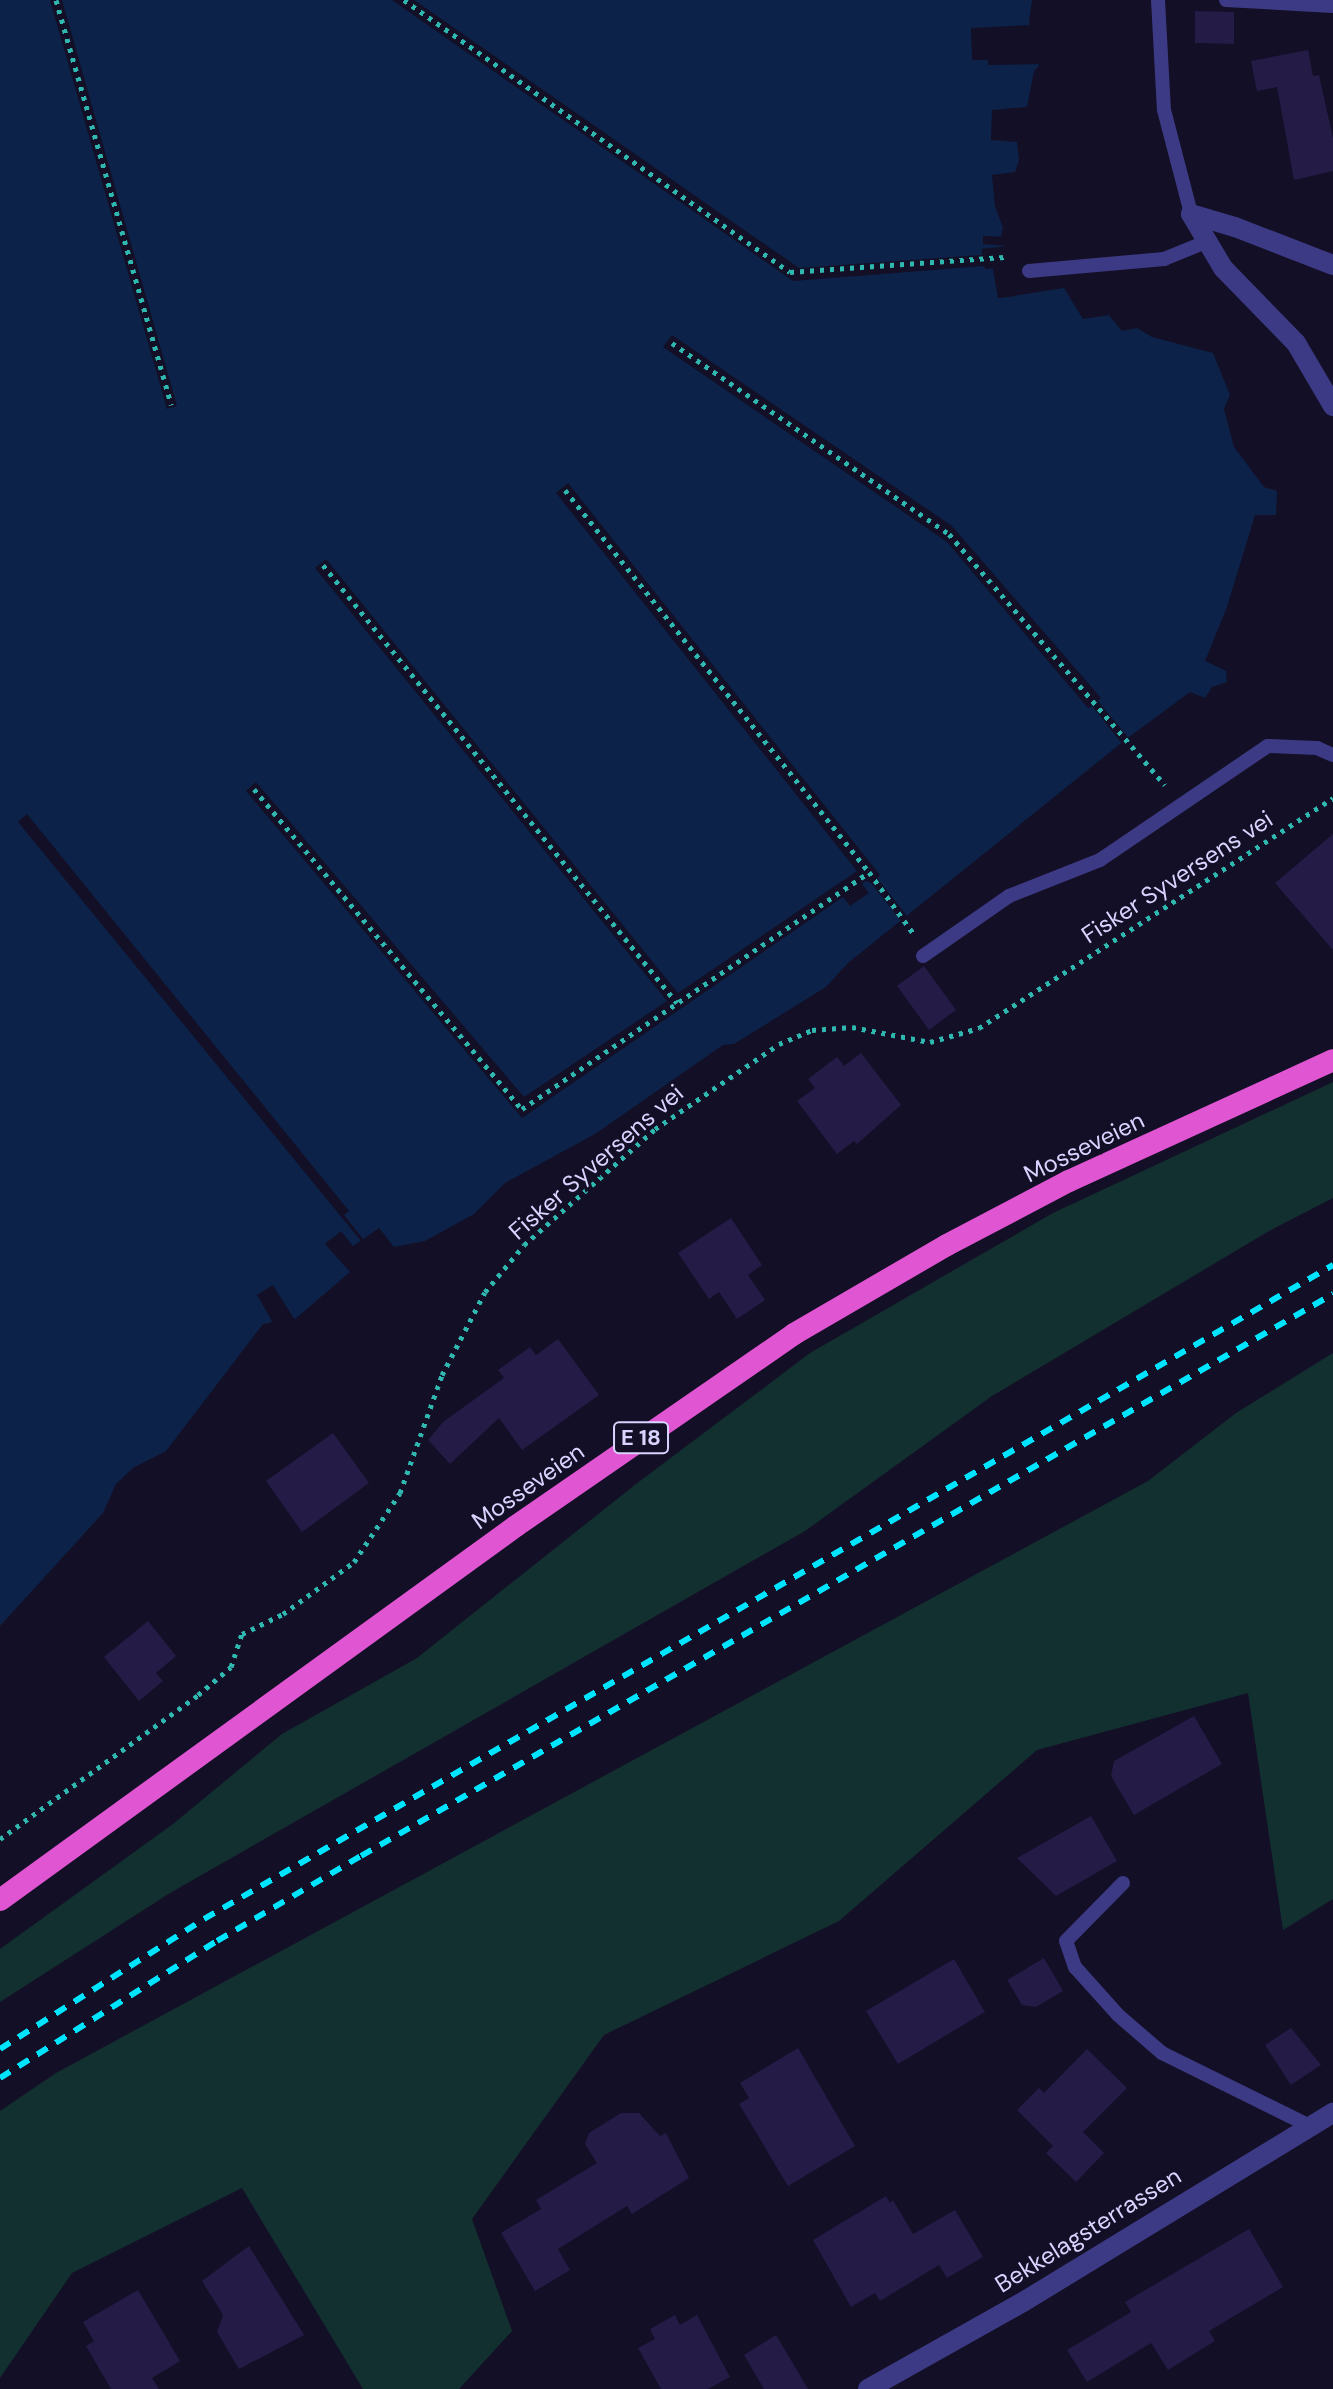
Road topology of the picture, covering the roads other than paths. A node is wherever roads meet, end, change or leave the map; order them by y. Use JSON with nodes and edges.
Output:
{"nodes":[{"id":1,"x":1158,"y":0,"type":"edge"},
{"id":2,"x":1226,"y":0,"type":"edge"},
{"id":3,"x":1333,"y":6,"type":"edge"},
{"id":4,"x":1191,"y":214,"type":"junction"},
{"id":5,"x":1208,"y":241,"type":"junction"},
{"id":6,"x":1333,"y":265,"type":"edge"},
{"id":7,"x":1029,"y":271,"type":"dead end"},
{"id":8,"x":1333,"y":406,"type":"edge"},
{"id":9,"x":1333,"y":755,"type":"edge"},
{"id":10,"x":925,"y":955,"type":"road end"},
{"id":11,"x":1333,"y":1060,"type":"edge"},
{"id":12,"x":1123,"y":1883,"type":"dead end"},
{"id":13,"x":0,"y":1900,"type":"edge"},
{"id":14,"x":1333,"y":2113,"type":"edge"},
{"id":15,"x":1310,"y":2126,"type":"junction"},
{"id":16,"x":868,"y":2389,"type":"edge"}],
"edges":[{"from":1,"to":4,"type":"lane"},
{"from":2,"to":3,"type":"lane"},
{"from":4,"to":5,"type":"street"},
{"from":4,"to":6,"type":"street"},
{"from":5,"to":7,"type":"lane"},
{"from":5,"to":8,"type":"street"},
{"from":9,"to":10,"type":"lane"},
{"from":11,"to":13,"type":"highway","name":"Mosseveien","number":"E 18"},
{"from":12,"to":15,"type":"lane"},
{"from":14,"to":15,"type":"street","name":"Bekkelagsterrassen"},
{"from":15,"to":16,"type":"street","name":"Bekkelagsterrassen"}]}
